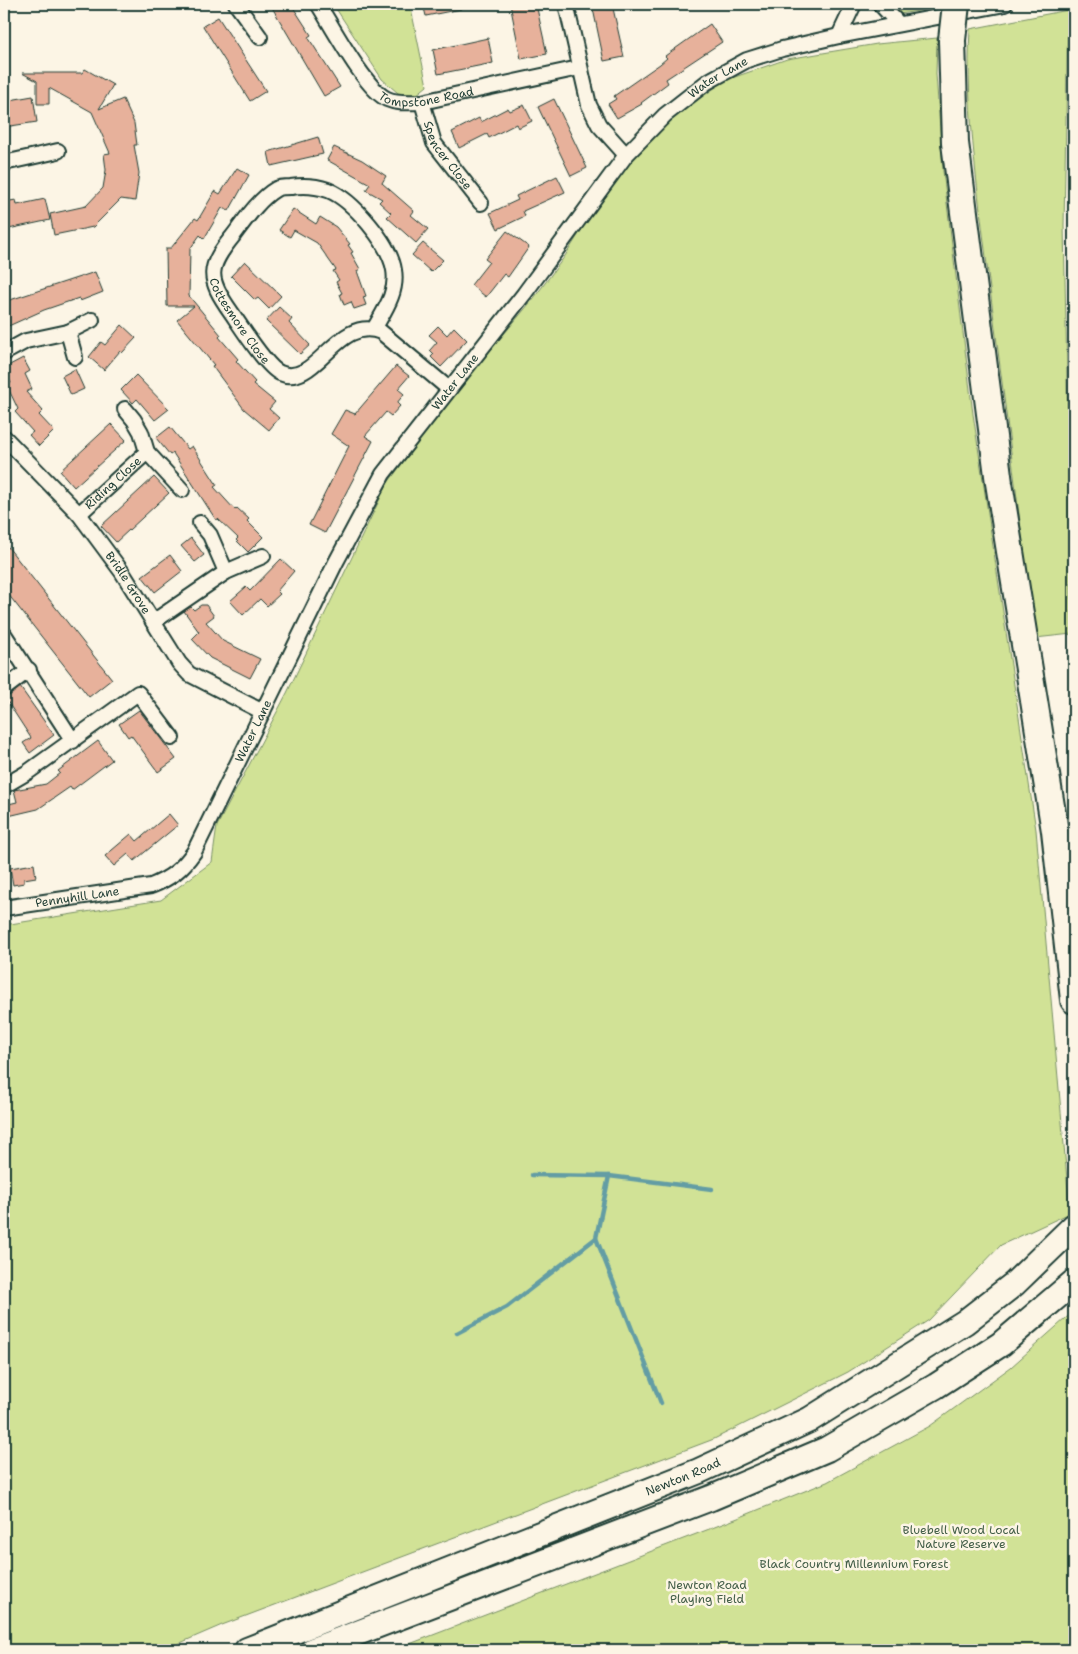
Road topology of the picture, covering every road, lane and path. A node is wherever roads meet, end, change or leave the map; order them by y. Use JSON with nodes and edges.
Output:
{"nodes":[{"id":1,"x":236,"y":4,"type":"edge"},
{"id":2,"x":318,"y":4,"type":"edge"},
{"id":3,"x":566,"y":4,"type":"edge"},
{"id":4,"x":854,"y":4,"type":"edge"},
{"id":5,"x":880,"y":4,"type":"edge"},
{"id":6,"x":956,"y":4,"type":"edge"},
{"id":7,"x":1005,"y":4,"type":"edge"},
{"id":8,"x":899,"y":24,"type":"junction"},
{"id":9,"x":839,"y":36,"type":"junction"},
{"id":10,"x":260,"y":37,"type":"dead end"},
{"id":11,"x":579,"y":68,"type":"junction"},
{"id":12,"x":422,"y":102,"type":"junction"},
{"id":13,"x":58,"y":151,"type":"dead end"},
{"id":14,"x":626,"y":155,"type":"junction"},
{"id":15,"x":4,"y":163,"type":"edge"},
{"id":16,"x":481,"y":203,"type":"dead end"},
{"id":17,"x":92,"y":320,"type":"dead end"},
{"id":18,"x":374,"y":330,"type":"junction"},
{"id":19,"x":68,"y":332,"type":"junction"},
{"id":20,"x":4,"y":353,"type":"edge"},
{"id":21,"x":75,"y":357,"type":"dead end"},
{"id":22,"x":449,"y":389,"type":"junction"},
{"id":23,"x":124,"y":410,"type":"dead end"},
{"id":24,"x":4,"y":437,"type":"edge"},
{"id":25,"x":147,"y":452,"type":"junction"},
{"id":26,"x":182,"y":490,"type":"dead end"},
{"id":27,"x":79,"y":514,"type":"junction"},
{"id":28,"x":200,"y":523,"type":"dead end"},
{"id":29,"x":262,"y":556,"type":"dead end"},
{"id":30,"x":226,"y":572,"type":"junction"},
{"id":31,"x":153,"y":622,"type":"junction"},
{"id":32,"x":4,"y":634,"type":"edge"},
{"id":33,"x":29,"y":670,"type":"junction"},
{"id":34,"x":4,"y":689,"type":"edge"},
{"id":35,"x":263,"y":712,"type":"junction"},
{"id":36,"x":172,"y":738,"type":"dead end"},
{"id":37,"x":73,"y":741,"type":"junction"},
{"id":38,"x":4,"y":786,"type":"edge"},
{"id":39,"x":151,"y":886,"type":"joint"},
{"id":40,"x":4,"y":908,"type":"edge"},
{"id":41,"x":1074,"y":1000,"type":"edge"},
{"id":42,"x":1069,"y":1231,"type":"edge"},
{"id":43,"x":1071,"y":1286,"type":"edge"},
{"id":44,"x":247,"y":1650,"type":"edge"},
{"id":45,"x":313,"y":1650,"type":"edge"}],
"edges":[{"from":1,"to":10,"type":"street"},
{"from":2,"to":12,"type":"street","name":"Tompstone Road"},
{"from":3,"to":11,"type":"street"},
{"from":4,"to":9,"type":"street"},
{"from":5,"to":8,"type":"street"},
{"from":6,"to":41,"type":"highway","bridge":true},
{"from":7,"to":8,"type":"street","name":"Water Lane"},
{"from":8,"to":9,"type":"street","name":"Water Lane"},
{"from":9,"to":14,"type":"street","name":"Water Lane"},
{"from":11,"to":12,"type":"street","name":"Tompstone Road"},
{"from":11,"to":14,"type":"street"},
{"from":12,"to":16,"type":"street","name":"Spencer Close"},
{"from":13,"to":15,"type":"street"},
{"from":14,"to":22,"type":"street","name":"Water Lane"},
{"from":17,"to":19,"type":"street"},
{"from":18,"to":18,"type":"street","name":"Cottesmore Close"},
{"from":18,"to":22,"type":"street"},
{"from":19,"to":20,"type":"street"},
{"from":19,"to":21,"type":"street"},
{"from":22,"to":35,"type":"street","name":"Water Lane"},
{"from":23,"to":25,"type":"street","name":"Riding Close"},
{"from":24,"to":27,"type":"street","name":"Bridle Grove"},
{"from":25,"to":26,"type":"street","name":"Riding Close"},
{"from":25,"to":27,"type":"street","name":"Riding Close"},
{"from":27,"to":31,"type":"street","name":"Bridle Grove"},
{"from":28,"to":30,"type":"street"},
{"from":29,"to":30,"type":"street"},
{"from":30,"to":31,"type":"street"},
{"from":31,"to":35,"type":"street","name":"Bridle Grove"},
{"from":32,"to":33,"type":"street"},
{"from":33,"to":34,"type":"street"},
{"from":33,"to":37,"type":"street"},
{"from":35,"to":39,"type":"street","name":"Water Lane"},
{"from":36,"to":37,"type":"street"},
{"from":37,"to":38,"type":"street"},
{"from":39,"to":40,"type":"street","name":"Pennyhill Lane"},
{"from":42,"to":44,"type":"highway","name":"Newton Road"},
{"from":43,"to":45,"type":"highway"}]}
